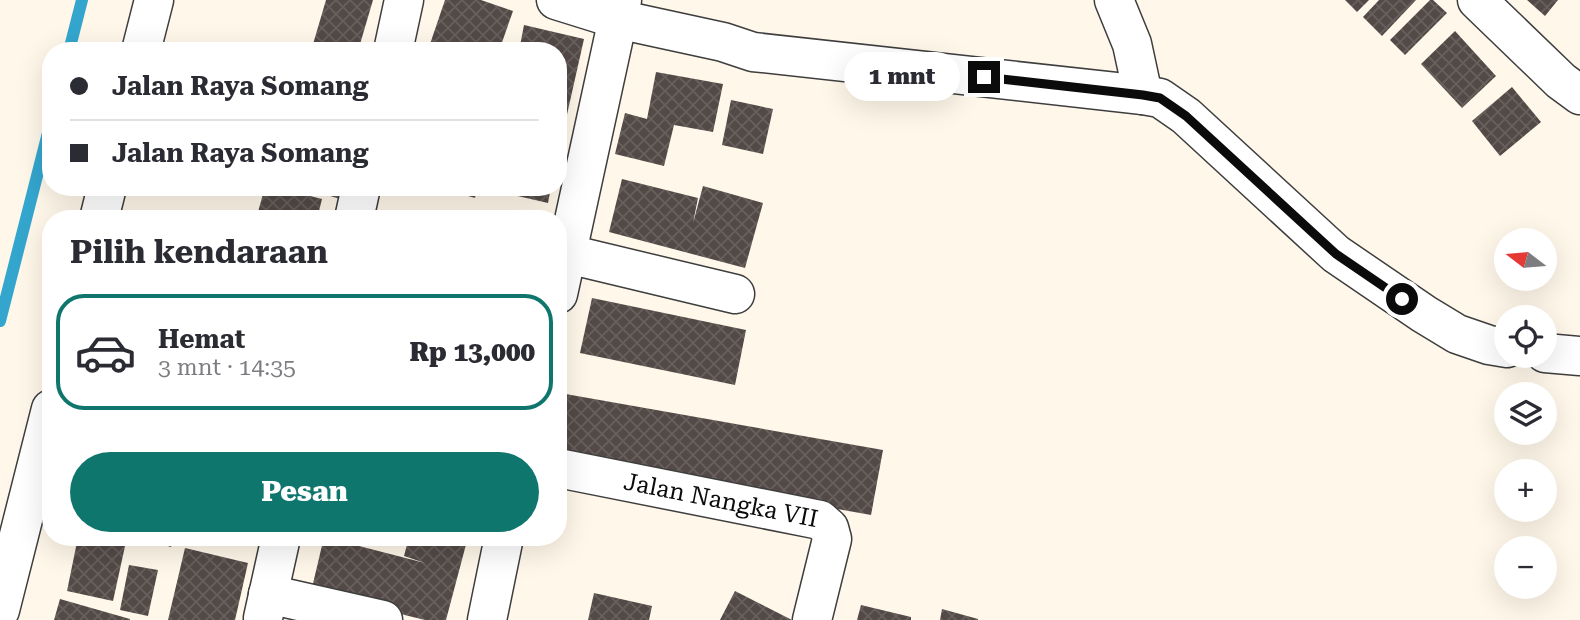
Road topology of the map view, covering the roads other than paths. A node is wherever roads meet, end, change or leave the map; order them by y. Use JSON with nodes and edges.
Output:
{"nodes":[{"id":1,"x":154,"y":0,"type":"edge"},
{"id":2,"x":404,"y":0,"type":"edge"},
{"id":3,"x":556,"y":0,"type":"edge"},
{"id":4,"x":1114,"y":0,"type":"edge"},
{"id":5,"x":1477,"y":0,"type":"edge"},
{"id":6,"x":620,"y":10,"type":"edge"},
{"id":7,"x":143,"y":42,"type":"edge"},
{"id":8,"x":395,"y":42,"type":"edge"},
{"id":9,"x":1143,"y":95,"type":"junction"},
{"id":10,"x":1580,"y":95,"type":"edge"},
{"id":11,"x":568,"y":254,"type":"junction"},
{"id":12,"x":567,"y":258,"type":"edge"},
{"id":13,"x":735,"y":294,"type":"dead end"},
{"id":14,"x":1494,"y":346,"type":"edge"},
{"id":15,"x":1557,"y":354,"type":"edge"},
{"id":16,"x":1580,"y":356,"type":"edge"},
{"id":17,"x":42,"y":444,"type":"edge"},
{"id":18,"x":567,"y":470,"type":"edge"},
{"id":19,"x":279,"y":546,"type":"edge"},
{"id":20,"x":501,"y":546,"type":"edge"},
{"id":21,"x":265,"y":607,"type":"edge"},
{"id":22,"x":0,"y":610,"type":"edge"},
{"id":23,"x":383,"y":620,"type":"edge"},
{"id":24,"x":487,"y":620,"type":"edge"},
{"id":25,"x":812,"y":620,"type":"edge"}],
"edges":[{"from":1,"to":7,"type":"street"},
{"from":2,"to":8,"type":"street"},
{"from":3,"to":6,"type":"street"},
{"from":4,"to":9,"type":"street"},
{"from":5,"to":10,"type":"street"},
{"from":6,"to":9,"type":"street"},
{"from":6,"to":11,"type":"street"},
{"from":9,"to":14,"type":"street"},
{"from":11,"to":12,"type":"street"},
{"from":11,"to":13,"type":"street"},
{"from":15,"to":16,"type":"street"},
{"from":17,"to":22,"type":"street"},
{"from":18,"to":25,"type":"street","name":"Jalan Nangka VII"},
{"from":19,"to":21,"type":"street"},
{"from":20,"to":24,"type":"street"},
{"from":21,"to":23,"type":"street"}]}
